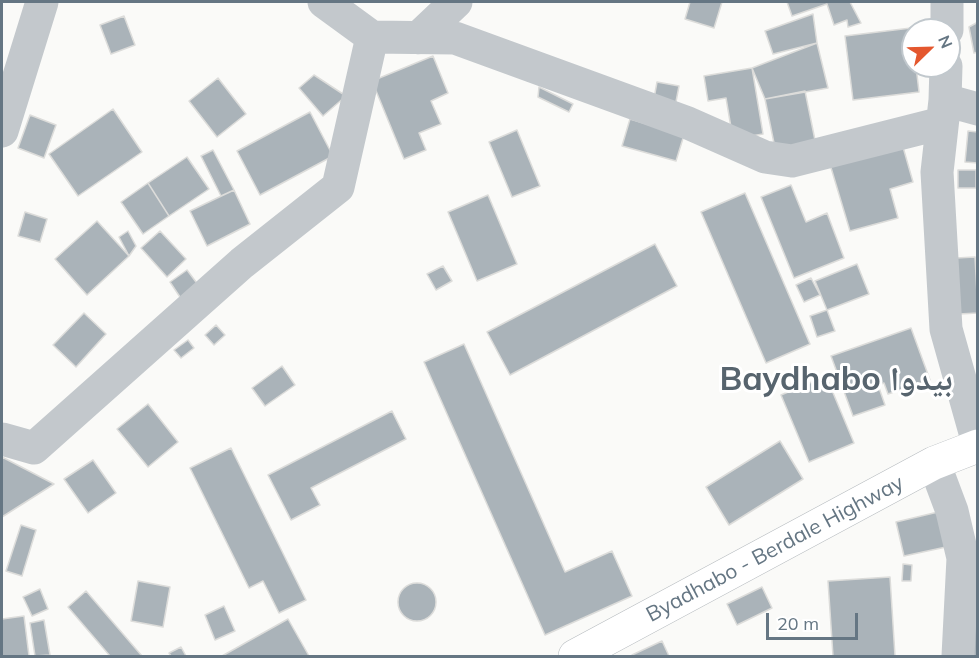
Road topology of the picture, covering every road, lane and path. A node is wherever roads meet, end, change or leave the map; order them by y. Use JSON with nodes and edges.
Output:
{"nodes":[{"id":1,"x":42,"y":2,"type":"edge"},
{"id":2,"x":324,"y":2,"type":"edge"},
{"id":3,"x":456,"y":2,"type":"edge"},
{"id":4,"x":947,"y":2,"type":"edge"},
{"id":5,"x":946,"y":18,"type":"edge"},
{"id":6,"x":372,"y":37,"type":"junction"},
{"id":7,"x":418,"y":38,"type":"junction"},
{"id":8,"x":945,"y":78,"type":"edge"},
{"id":9,"x":978,"y":109,"type":"edge"},
{"id":10,"x":944,"y":112,"type":"junction"},
{"id":11,"x":2,"y":131,"type":"edge"},
{"id":12,"x":2,"y":439,"type":"edge"},
{"id":13,"x":978,"y":445,"type":"edge"},
{"id":14,"x":934,"y":463,"type":"junction"},
{"id":15,"x":575,"y":657,"type":"edge"},
{"id":16,"x":958,"y":657,"type":"edge"}],
"edges":[{"from":1,"to":11,"type":"street"},
{"from":2,"to":6,"type":"street"},
{"from":3,"to":7,"type":"street"},
{"from":4,"to":5,"type":"street"},
{"from":6,"to":7,"type":"street"},
{"from":6,"to":12,"type":"street"},
{"from":7,"to":10,"type":"street"},
{"from":8,"to":10,"type":"street"},
{"from":9,"to":10,"type":"street"},
{"from":10,"to":13,"type":"street"},
{"from":13,"to":14,"type":"main road","name":"Byadhabo - Berdale Highway"},
{"from":14,"to":15,"type":"main road","name":"Byadhabo - Berdale Highway"},
{"from":14,"to":16,"type":"street"}]}
